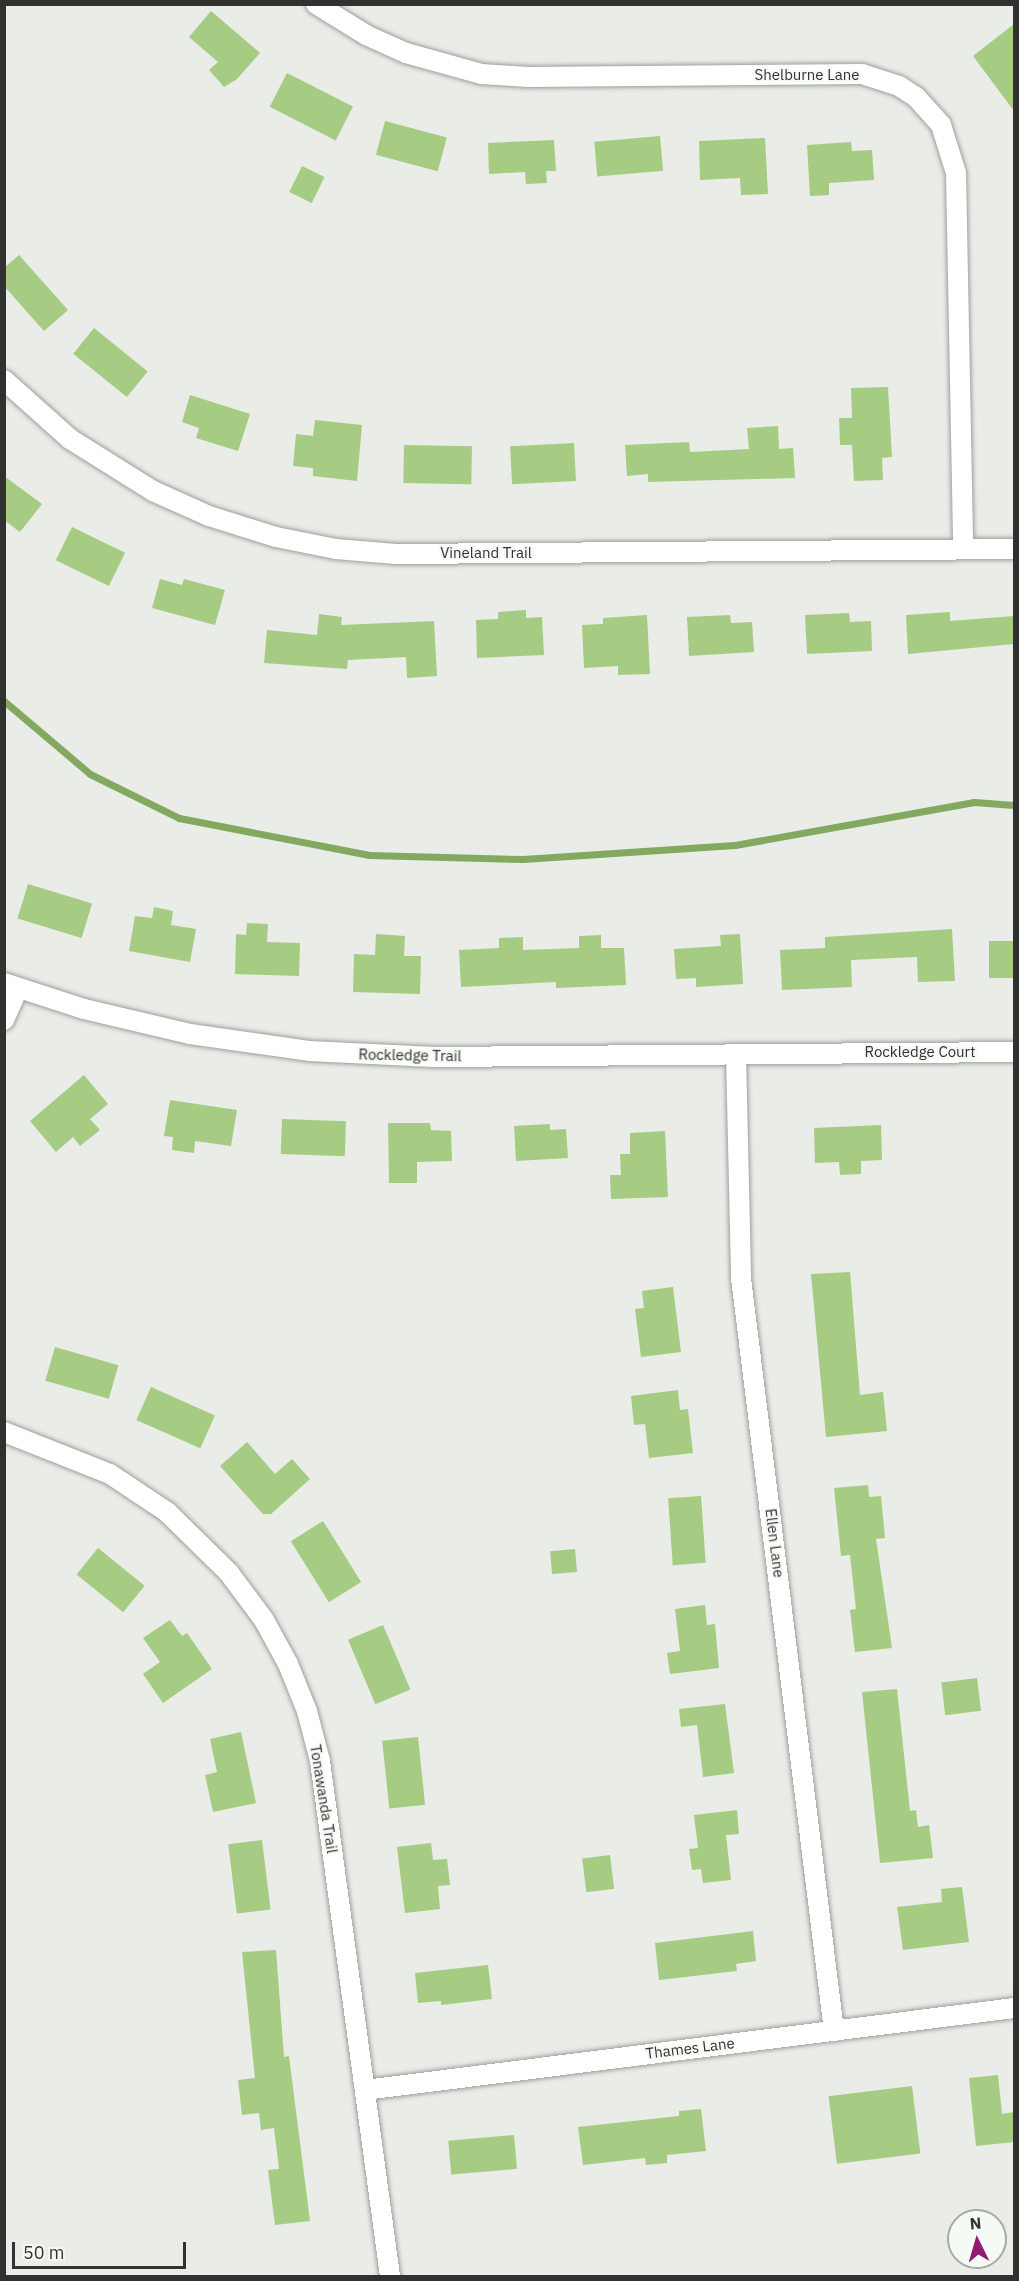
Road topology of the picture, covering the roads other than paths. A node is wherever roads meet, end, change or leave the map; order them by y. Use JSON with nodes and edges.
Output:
{"nodes":[{"id":1,"x":316,"y":4,"type":"edge"},
{"id":2,"x":4,"y":380,"type":"edge"},
{"id":3,"x":963,"y":549,"type":"junction"},
{"id":4,"x":1014,"y":549,"type":"edge"},
{"id":5,"x":11,"y":986,"type":"edge"},
{"id":6,"x":4,"y":1020,"type":"edge"},
{"id":7,"x":1014,"y":1052,"type":"edge"},
{"id":8,"x":825,"y":1053,"type":"joint"},
{"id":9,"x":736,"y":1054,"type":"junction"},
{"id":10,"x":4,"y":1432,"type":"edge"},
{"id":11,"x":1014,"y":2008,"type":"edge"},
{"id":12,"x":834,"y":2031,"type":"junction"},
{"id":13,"x":365,"y":2090,"type":"junction"},
{"id":14,"x":390,"y":2277,"type":"edge"}],
"edges":[{"from":1,"to":3,"type":"street","name":"Shelburne Lane"},
{"from":2,"to":3,"type":"street","name":"Vineland Trail"},
{"from":3,"to":4,"type":"street","name":"Vineland Trail"},
{"from":5,"to":6,"type":"street"},
{"from":5,"to":9,"type":"street","name":"Rockledge Trail"},
{"from":7,"to":8,"type":"street","name":"Rockledge Court"},
{"from":8,"to":9,"type":"street","name":"Rockledge Trail"},
{"from":9,"to":12,"type":"street","name":"Ellen Lane"},
{"from":10,"to":13,"type":"street","name":"Tonawanda Trail"},
{"from":11,"to":12,"type":"street","name":"Thames Lane"},
{"from":12,"to":13,"type":"street","name":"Thames Lane"},
{"from":13,"to":14,"type":"street","name":"Tonawanda Trail"}]}
